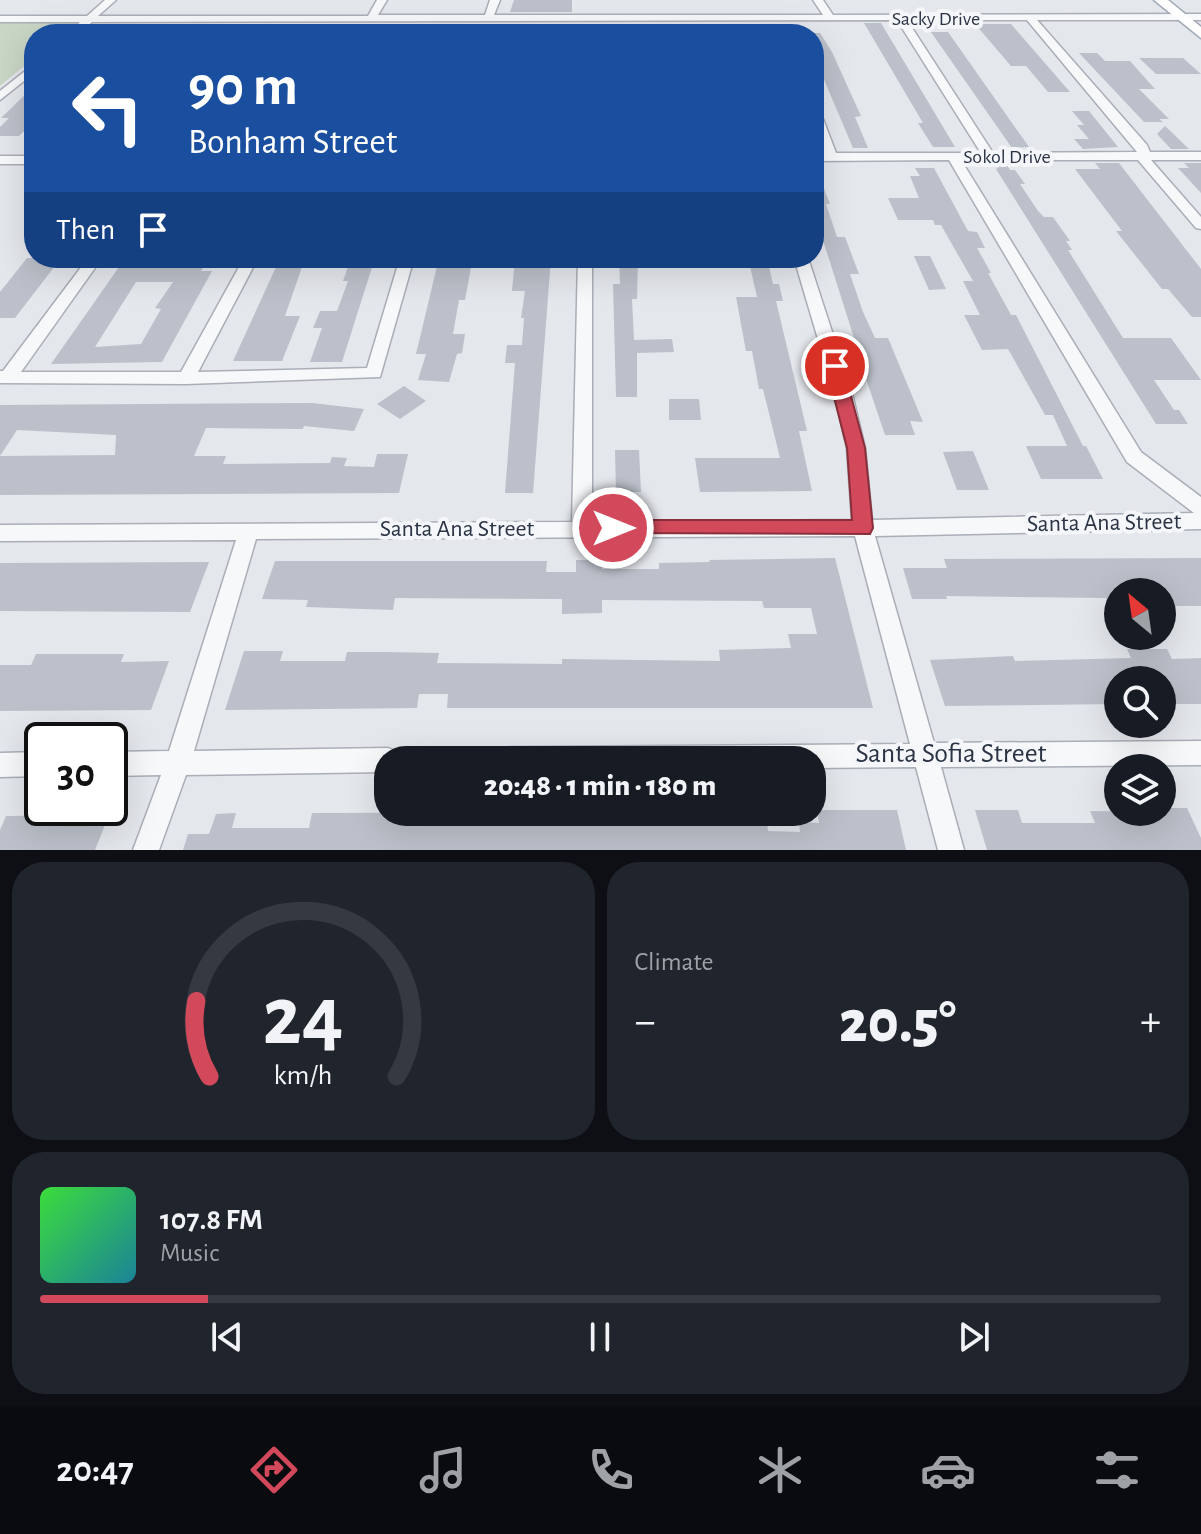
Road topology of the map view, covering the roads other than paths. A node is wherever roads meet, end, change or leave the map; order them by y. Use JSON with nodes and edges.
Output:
{"nodes":[{"id":1,"x":111,"y":0,"type":"edge"},
{"id":2,"x":382,"y":0,"type":"edge"},
{"id":3,"x":495,"y":0,"type":"edge"},
{"id":4,"x":818,"y":0,"type":"edge"},
{"id":5,"x":1160,"y":0,"type":"edge"},
{"id":6,"x":1180,"y":17,"type":"junction"},
{"id":7,"x":1201,"y":17,"type":"edge"},
{"id":8,"x":830,"y":18,"type":"junction"},
{"id":9,"x":1030,"y":18,"type":"junction"},
{"id":10,"x":0,"y":19,"type":"edge"},
{"id":11,"x":89,"y":19,"type":"junction"},
{"id":12,"x":152,"y":19,"type":"junction"},
{"id":13,"x":273,"y":19,"type":"junction"},
{"id":14,"x":371,"y":19,"type":"junction"},
{"id":15,"x":401,"y":19,"type":"junction"},
{"id":16,"x":488,"y":19,"type":"junction"},
{"id":17,"x":901,"y":19,"type":"junction"},
{"id":18,"x":83,"y":24,"type":"edge"},
{"id":19,"x":147,"y":24,"type":"edge"},
{"id":20,"x":270,"y":24,"type":"edge"},
{"id":21,"x":399,"y":24,"type":"edge"},
{"id":22,"x":1201,"y":34,"type":"edge"},
{"id":23,"x":24,"y":76,"type":"edge"},
{"id":24,"x":0,"y":97,"type":"edge"},
{"id":25,"x":824,"y":138,"type":"edge"},
{"id":26,"x":1144,"y":156,"type":"junction"},
{"id":27,"x":1201,"y":156,"type":"edge"},
{"id":28,"x":824,"y":157,"type":"edge"},
{"id":29,"x":831,"y":157,"type":"junction"},
{"id":30,"x":953,"y":157,"type":"junction"},
{"id":31,"x":990,"y":157,"type":"junction"},
{"id":32,"x":0,"y":160,"type":"edge"},
{"id":33,"x":24,"y":160,"type":"edge"},
{"id":34,"x":1201,"y":225,"type":"edge"},
{"id":35,"x":87,"y":268,"type":"edge"},
{"id":36,"x":246,"y":268,"type":"edge"},
{"id":37,"x":404,"y":268,"type":"edge"},
{"id":38,"x":585,"y":268,"type":"edge"},
{"id":39,"x":804,"y":268,"type":"edge"},
{"id":40,"x":4,"y":377,"type":"edge"},
{"id":41,"x":186,"y":378,"type":"junction"},
{"id":42,"x":1201,"y":508,"type":"edge"},
{"id":43,"x":1201,"y":521,"type":"edge"},
{"id":44,"x":582,"y":528,"type":"junction"},
{"id":45,"x":863,"y":528,"type":"junction"},
{"id":46,"x":249,"y":530,"type":"junction"},
{"id":47,"x":0,"y":533,"type":"edge"},
{"id":48,"x":1201,"y":753,"type":"edge"},
{"id":49,"x":926,"y":754,"type":"junction"},
{"id":50,"x":826,"y":755,"type":"edge"},
{"id":51,"x":374,"y":760,"type":"edge"},
{"id":52,"x":178,"y":763,"type":"junction"},
{"id":53,"x":24,"y":764,"type":"edge"},
{"id":54,"x":128,"y":764,"type":"edge"},
{"id":55,"x":0,"y":765,"type":"edge"},
{"id":56,"x":146,"y":850,"type":"edge"},
{"id":57,"x":951,"y":850,"type":"edge"}],
"edges":[{"from":1,"to":11,"type":"street"},
{"from":2,"to":14,"type":"street"},
{"from":3,"to":16,"type":"street"},
{"from":4,"to":8,"type":"street"},
{"from":5,"to":6,"type":"main road"},
{"from":6,"to":7,"type":"street","name":"Sacky Drive"},
{"from":6,"to":9,"type":"street","name":"Sacky Drive"},
{"from":6,"to":22,"type":"main road"},
{"from":8,"to":16,"type":"street","name":"Sacky Drive"},
{"from":8,"to":17,"type":"street","name":"Sacky Drive"},
{"from":9,"to":17,"type":"street","name":"Sacky Drive"},
{"from":9,"to":26,"type":"street"},
{"from":10,"to":11,"type":"street","name":"Sacky Drive"},
{"from":11,"to":12,"type":"street","name":"Sacky Drive"},
{"from":11,"to":18,"type":"street"},
{"from":12,"to":13,"type":"street","name":"Sacky Drive"},
{"from":12,"to":19,"type":"street"},
{"from":13,"to":14,"type":"street","name":"Sacky Drive"},
{"from":13,"to":20,"type":"street"},
{"from":14,"to":15,"type":"street","name":"Sacky Drive"},
{"from":15,"to":16,"type":"street","name":"Sacky Drive"},
{"from":15,"to":21,"type":"street"},
{"from":17,"to":31,"type":"street"},
{"from":23,"to":24,"type":"street"},
{"from":25,"to":29,"type":"street"},
{"from":26,"to":27,"type":"street","name":"Sokol Drive"},
{"from":26,"to":31,"type":"street","name":"Sokol Drive"},
{"from":26,"to":34,"type":"street"},
{"from":28,"to":29,"type":"street","name":"Sokol Drive"},
{"from":29,"to":30,"type":"street","name":"Sokol Drive"},
{"from":30,"to":31,"type":"street","name":"Sokol Drive"},
{"from":30,"to":42,"type":"street"},
{"from":32,"to":33,"type":"street"},
{"from":35,"to":40,"type":"street"},
{"from":36,"to":41,"type":"street"},
{"from":37,"to":41,"type":"street"},
{"from":38,"to":44,"type":"street"},
{"from":39,"to":45,"type":"street"},
{"from":40,"to":41,"type":"street"},
{"from":43,"to":45,"type":"street","name":"Santa Ana Street"},
{"from":44,"to":45,"type":"street","name":"Santa Ana Street"},
{"from":44,"to":46,"type":"street","name":"Santa Ana Street"},
{"from":45,"to":49,"type":"street"},
{"from":46,"to":47,"type":"street","name":"Santa Ana Street"},
{"from":46,"to":52,"type":"street"},
{"from":48,"to":49,"type":"street","name":"Santa Sofia Street"},
{"from":49,"to":50,"type":"street","name":"Santa Sofia Street"},
{"from":49,"to":57,"type":"street"},
{"from":51,"to":52,"type":"street"},
{"from":52,"to":54,"type":"street"},
{"from":52,"to":56,"type":"street"},
{"from":53,"to":55,"type":"street"}]}
